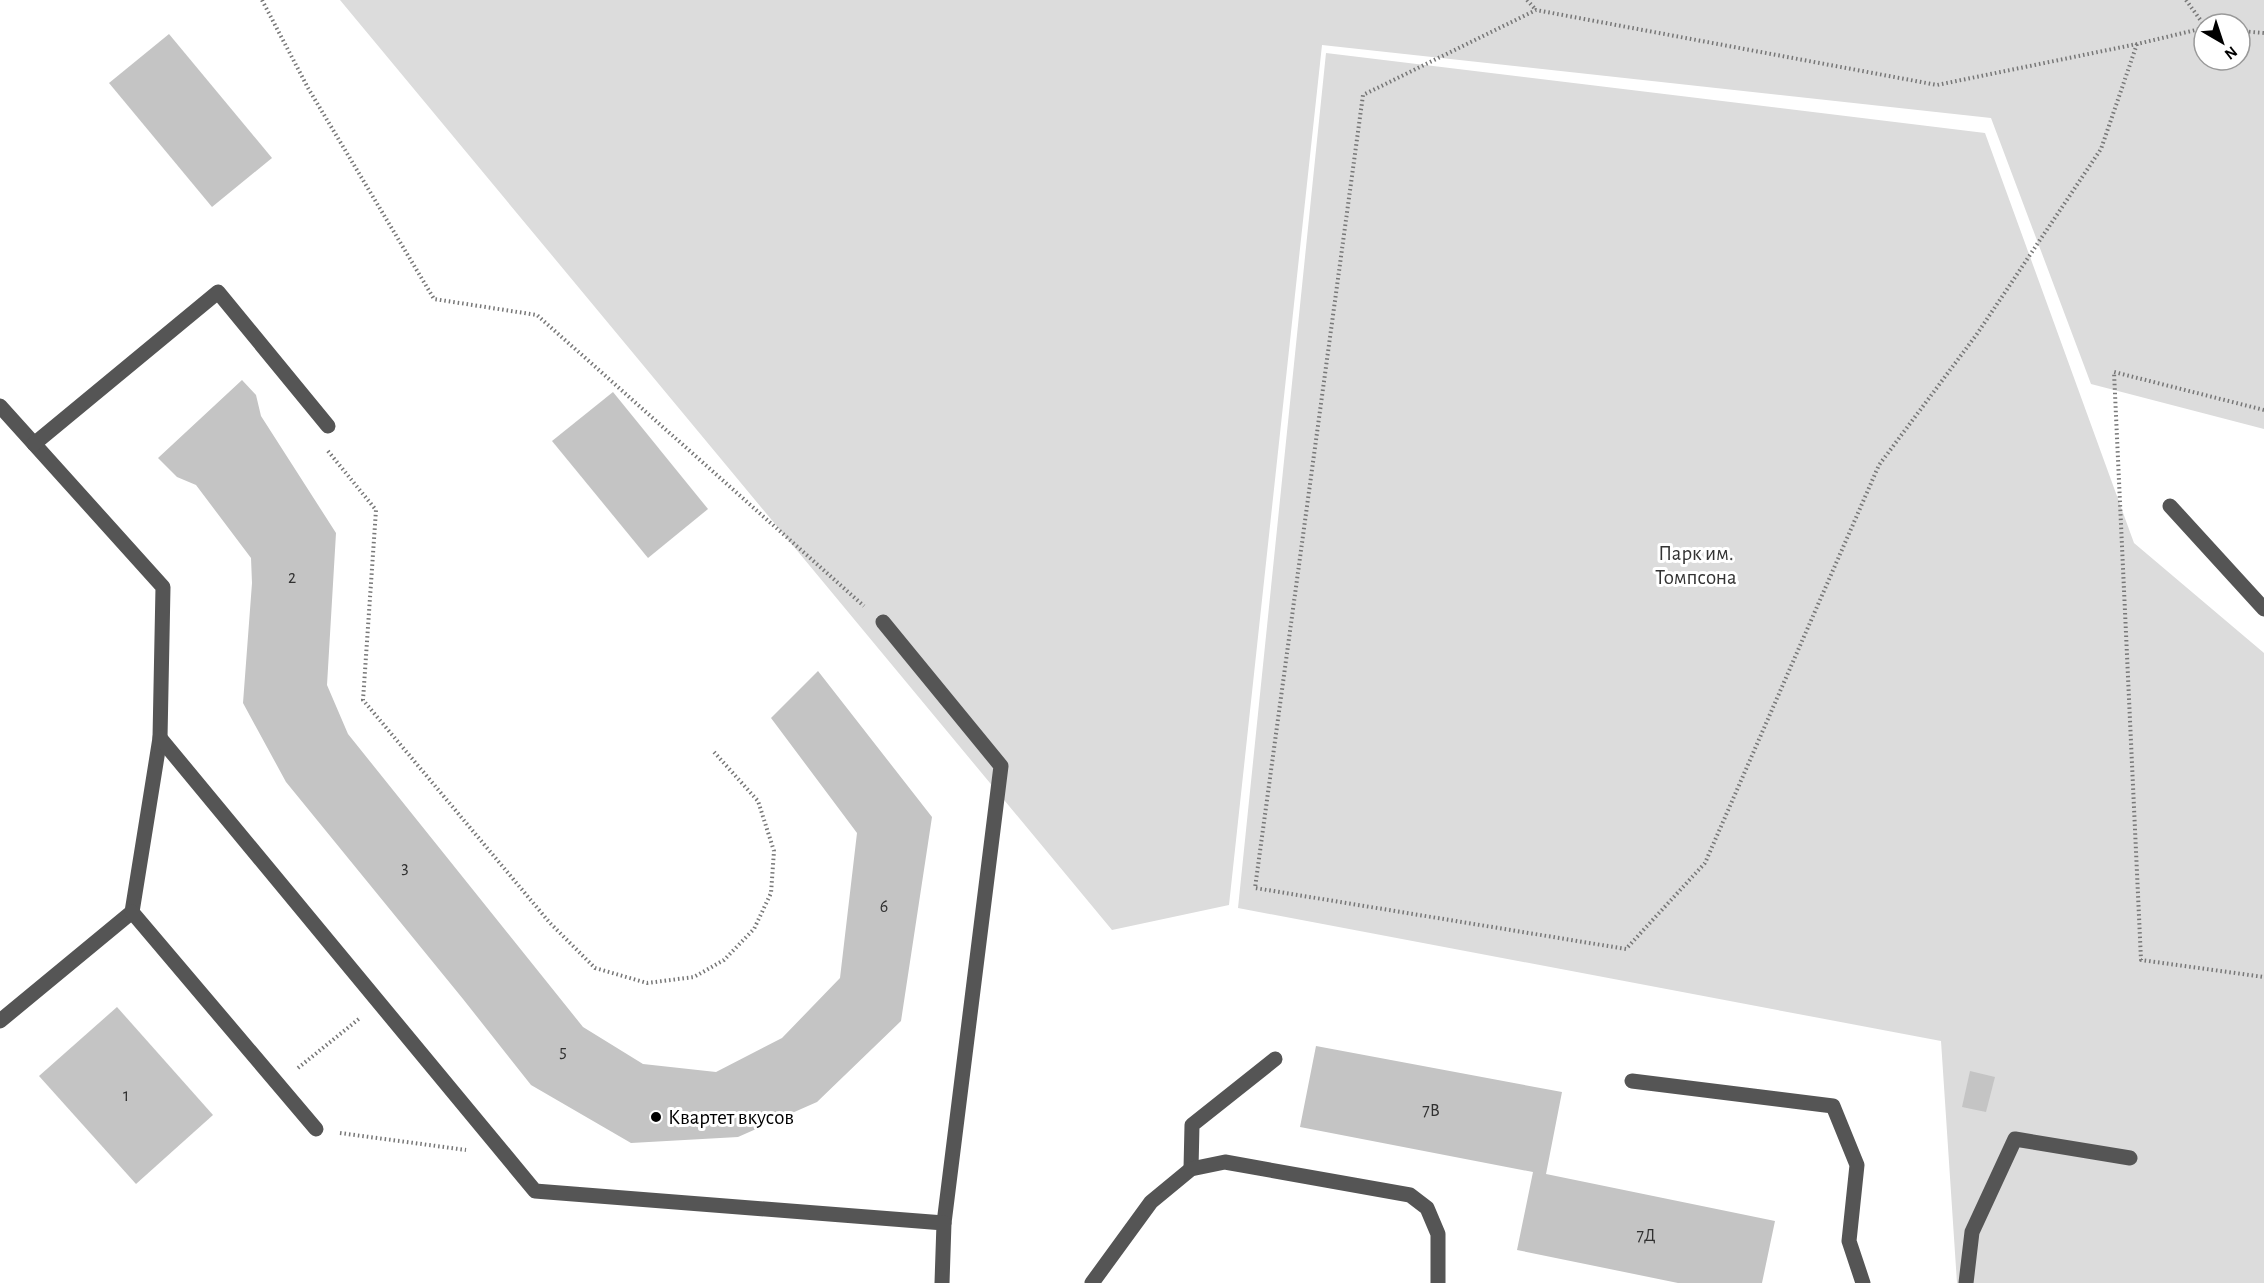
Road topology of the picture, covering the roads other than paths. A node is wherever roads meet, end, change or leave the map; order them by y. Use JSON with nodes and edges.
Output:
{"nodes":[{"id":1,"x":0,"y":406,"type":"edge"},
{"id":2,"x":328,"y":426,"type":"road end"},
{"id":3,"x":34,"y":444,"type":"junction"},
{"id":4,"x":2170,"y":506,"type":"dead end"},
{"id":5,"x":2264,"y":609,"type":"edge"},
{"id":6,"x":883,"y":622,"type":"road end"},
{"id":7,"x":160,"y":738,"type":"junction"},
{"id":8,"x":132,"y":912,"type":"junction"},
{"id":9,"x":0,"y":1021,"type":"edge"},
{"id":10,"x":1275,"y":1059,"type":"dead end"},
{"id":11,"x":1632,"y":1081,"type":"dead end"},
{"id":12,"x":316,"y":1129,"type":"road end"},
{"id":13,"x":2130,"y":1158,"type":"dead end"},
{"id":14,"x":1191,"y":1169,"type":"junction"},
{"id":15,"x":944,"y":1223,"type":"junction"},
{"id":16,"x":942,"y":1283,"type":"edge"},
{"id":17,"x":1092,"y":1283,"type":"edge"},
{"id":18,"x":1438,"y":1283,"type":"edge"},
{"id":19,"x":1863,"y":1283,"type":"edge"},
{"id":20,"x":1966,"y":1283,"type":"edge"}],
"edges":[{"from":1,"to":3,"type":"street"},
{"from":2,"to":3,"type":"street"},
{"from":3,"to":7,"type":"street"},
{"from":4,"to":5,"type":"street"},
{"from":6,"to":15,"type":"street"},
{"from":7,"to":8,"type":"street"},
{"from":7,"to":15,"type":"street"},
{"from":8,"to":9,"type":"street"},
{"from":8,"to":12,"type":"street"},
{"from":10,"to":14,"type":"street"},
{"from":11,"to":19,"type":"street"},
{"from":13,"to":20,"type":"street"},
{"from":14,"to":17,"type":"street"},
{"from":14,"to":18,"type":"street"},
{"from":15,"to":16,"type":"street"}]}
